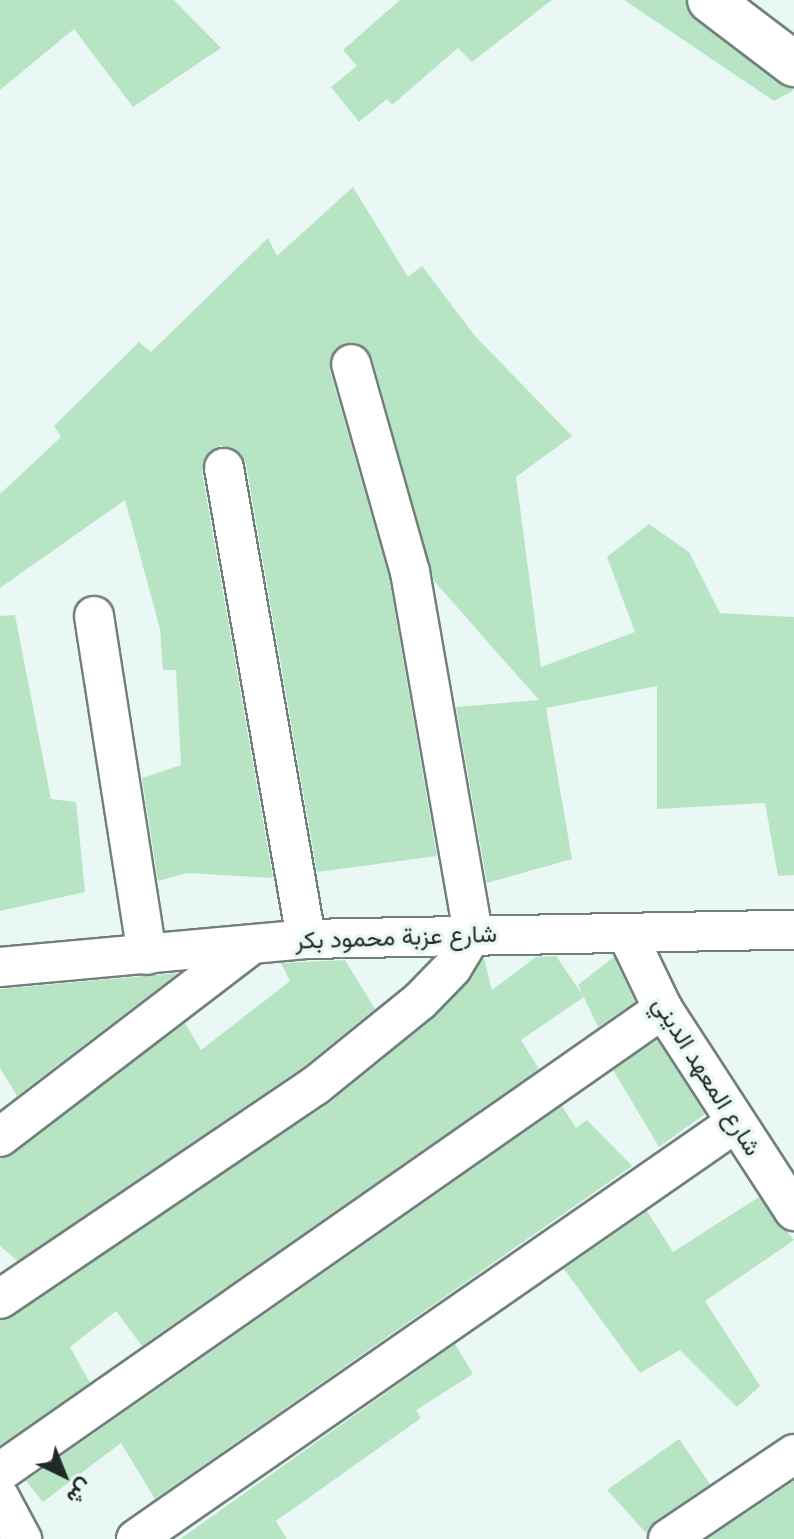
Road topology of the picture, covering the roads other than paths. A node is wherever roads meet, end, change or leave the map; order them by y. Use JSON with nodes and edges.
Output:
{"nodes":[{"id":1,"x":710,"y":0,"type":"edge"},
{"id":2,"x":794,"y":64,"type":"edge"},
{"id":3,"x":351,"y":364,"type":"dead end"},
{"id":4,"x":224,"y":468,"type":"dead end"},
{"id":5,"x":94,"y":616,"type":"dead end"},
{"id":6,"x":794,"y":930,"type":"edge"},
{"id":7,"x":473,"y":933,"type":"junction"},
{"id":8,"x":628,"y":936,"type":"junction"},
{"id":9,"x":306,"y":939,"type":"junction"},
{"id":10,"x":252,"y":944,"type":"junction"},
{"id":11,"x":147,"y":955,"type":"junction"},
{"id":12,"x":0,"y":967,"type":"edge"},
{"id":13,"x":663,"y":1009,"type":"junction"},
{"id":14,"x":734,"y":1124,"type":"junction"},
{"id":15,"x":0,"y":1137,"type":"edge"},
{"id":16,"x":794,"y":1211,"type":"edge"},
{"id":17,"x":0,"y":1299,"type":"edge"},
{"id":18,"x":794,"y":1454,"type":"edge"},
{"id":19,"x":0,"y":1472,"type":"edge"},
{"id":20,"x":0,"y":1498,"type":"edge"},
{"id":21,"x":22,"y":1539,"type":"edge"},
{"id":22,"x":136,"y":1539,"type":"edge"},
{"id":23,"x":668,"y":1539,"type":"edge"}],
"edges":[{"from":1,"to":2,"type":"highway"},
{"from":3,"to":7,"type":"street"},
{"from":4,"to":9,"type":"street"},
{"from":5,"to":11,"type":"street"},
{"from":6,"to":8,"type":"street","name":"شارع عزبة محمود بكر"},
{"from":7,"to":8,"type":"street","name":"شارع عزبة محمود بكر"},
{"from":7,"to":9,"type":"street","name":"شارع عزبة محمود بكر"},
{"from":7,"to":17,"type":"street"},
{"from":8,"to":13,"type":"street","name":"شارع المعهد الديني"},
{"from":9,"to":10,"type":"street","name":"شارع عزبة محمود بكر"},
{"from":10,"to":11,"type":"street","name":"شارع عزبة محمود بكر"},
{"from":10,"to":15,"type":"street"},
{"from":11,"to":12,"type":"street","name":"شارع عزبة محمود بكر"},
{"from":13,"to":14,"type":"street","name":"شارع المعهد الديني"},
{"from":13,"to":19,"type":"street"},
{"from":14,"to":16,"type":"street","name":"شارع المعهد الديني"},
{"from":14,"to":22,"type":"street"},
{"from":18,"to":23,"type":"street"},
{"from":20,"to":21,"type":"street"}]}
